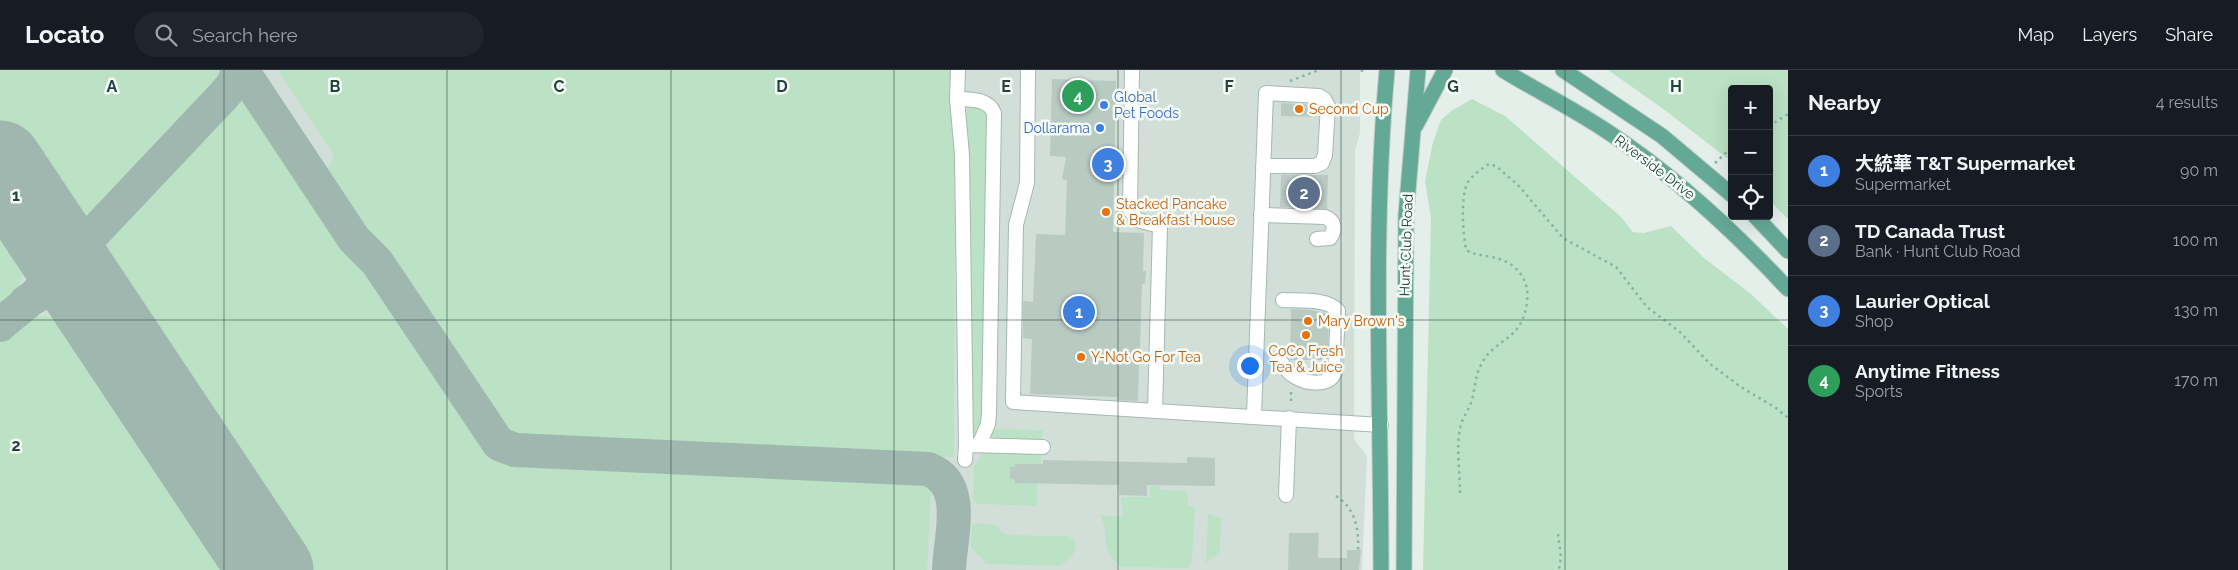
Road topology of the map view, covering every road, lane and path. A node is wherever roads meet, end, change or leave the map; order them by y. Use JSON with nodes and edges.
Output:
{"nodes":[{"id":1,"x":958,"y":70,"type":"edge"},
{"id":2,"x":1028,"y":70,"type":"edge"},
{"id":3,"x":1132,"y":70,"type":"edge"},
{"id":4,"x":1319,"y":70,"type":"edge"},
{"id":5,"x":1360,"y":70,"type":"edge"},
{"id":6,"x":1387,"y":70,"type":"edge"},
{"id":7,"x":1418,"y":70,"type":"edge"},
{"id":8,"x":1445,"y":70,"type":"edge"},
{"id":9,"x":1492,"y":70,"type":"edge"},
{"id":10,"x":1503,"y":70,"type":"edge"},
{"id":11,"x":1563,"y":70,"type":"edge"},
{"id":12,"x":1366,"y":74,"type":"dead end"},
{"id":13,"x":1286,"y":82,"type":"dead end"},
{"id":14,"x":1524,"y":83,"type":"junction"},
{"id":15,"x":958,"y":98,"type":"junction"},
{"id":16,"x":1788,"y":114,"type":"edge"},
{"id":17,"x":1773,"y":123,"type":"edge"},
{"id":18,"x":1412,"y":133,"type":"junction"},
{"id":19,"x":1728,"y":151,"type":"edge"},
{"id":20,"x":1263,"y":166,"type":"junction"},
{"id":21,"x":1706,"y":172,"type":"junction"},
{"id":22,"x":1728,"y":191,"type":"edge"},
{"id":23,"x":1261,"y":215,"type":"junction"},
{"id":24,"x":1759,"y":220,"type":"edge"},
{"id":25,"x":1317,"y":239,"type":"dead end"},
{"id":26,"x":1788,"y":251,"type":"edge"},
{"id":27,"x":1788,"y":289,"type":"edge"},
{"id":28,"x":1283,"y":300,"type":"dead end"},
{"id":29,"x":1280,"y":362,"type":"dead end"},
{"id":30,"x":1155,"y":411,"type":"junction"},
{"id":31,"x":1254,"y":415,"type":"junction"},
{"id":32,"x":1289,"y":418,"type":"junction"},
{"id":33,"x":1788,"y":418,"type":"edge"},
{"id":34,"x":1404,"y":424,"type":"junction"},
{"id":35,"x":1381,"y":425,"type":"junction"},
{"id":36,"x":973,"y":445,"type":"junction"},
{"id":37,"x":1043,"y":448,"type":"dead end"},
{"id":38,"x":965,"y":460,"type":"dead end"},
{"id":39,"x":1460,"y":493,"type":"dead end"},
{"id":40,"x":1286,"y":494,"type":"dead end"},
{"id":41,"x":1336,"y":496,"type":"dead end"},
{"id":42,"x":1558,"y":534,"type":"dead end"},
{"id":43,"x":1358,"y":550,"type":"dead end"},
{"id":44,"x":1381,"y":570,"type":"edge"},
{"id":45,"x":1404,"y":570,"type":"edge"},
{"id":46,"x":1559,"y":570,"type":"edge"}],
"edges":[{"from":1,"to":15,"type":"lane"},
{"from":2,"to":30,"type":"lane"},
{"from":3,"to":30,"type":"lane"},
{"from":4,"to":13,"type":"path"},
{"from":5,"to":12,"type":"path"},
{"from":6,"to":35,"type":"main road","name":"Hunt Club Road"},
{"from":7,"to":18,"type":"main road","name":"Hunt Club Road"},
{"from":8,"to":18,"type":"main road"},
{"from":9,"to":14,"type":"main road"},
{"from":10,"to":14,"type":"main road","name":"Riverside Drive"},
{"from":11,"to":21,"type":"main road","name":"Riverside Drive"},
{"from":14,"to":27,"type":"main road","name":"Riverside Drive"},
{"from":15,"to":36,"type":"lane"},
{"from":15,"to":36,"type":"lane"},
{"from":16,"to":17,"type":"path"},
{"from":18,"to":34,"type":"main road","name":"Hunt Club Road"},
{"from":19,"to":21,"type":"path"},
{"from":20,"to":20,"type":"lane"},
{"from":20,"to":23,"type":"lane"},
{"from":21,"to":22,"type":"main road","name":"Riverside Drive"},
{"from":23,"to":25,"type":"lane"},
{"from":23,"to":31,"type":"lane"},
{"from":24,"to":26,"type":"main road"},
{"from":28,"to":29,"type":"lane"},
{"from":30,"to":31,"type":"lane"},
{"from":31,"to":32,"type":"lane"},
{"from":32,"to":35,"type":"lane"},
{"from":32,"to":40,"type":"lane"},
{"from":33,"to":39,"type":"path"},
{"from":34,"to":35,"type":"main road"},
{"from":34,"to":45,"type":"main road","name":"Hunt Club Road"},
{"from":35,"to":44,"type":"main road","name":"Hunt Club Road"},
{"from":36,"to":37,"type":"lane"},
{"from":36,"to":38,"type":"lane"},
{"from":41,"to":43,"type":"path"},
{"from":42,"to":46,"type":"path"}]}
